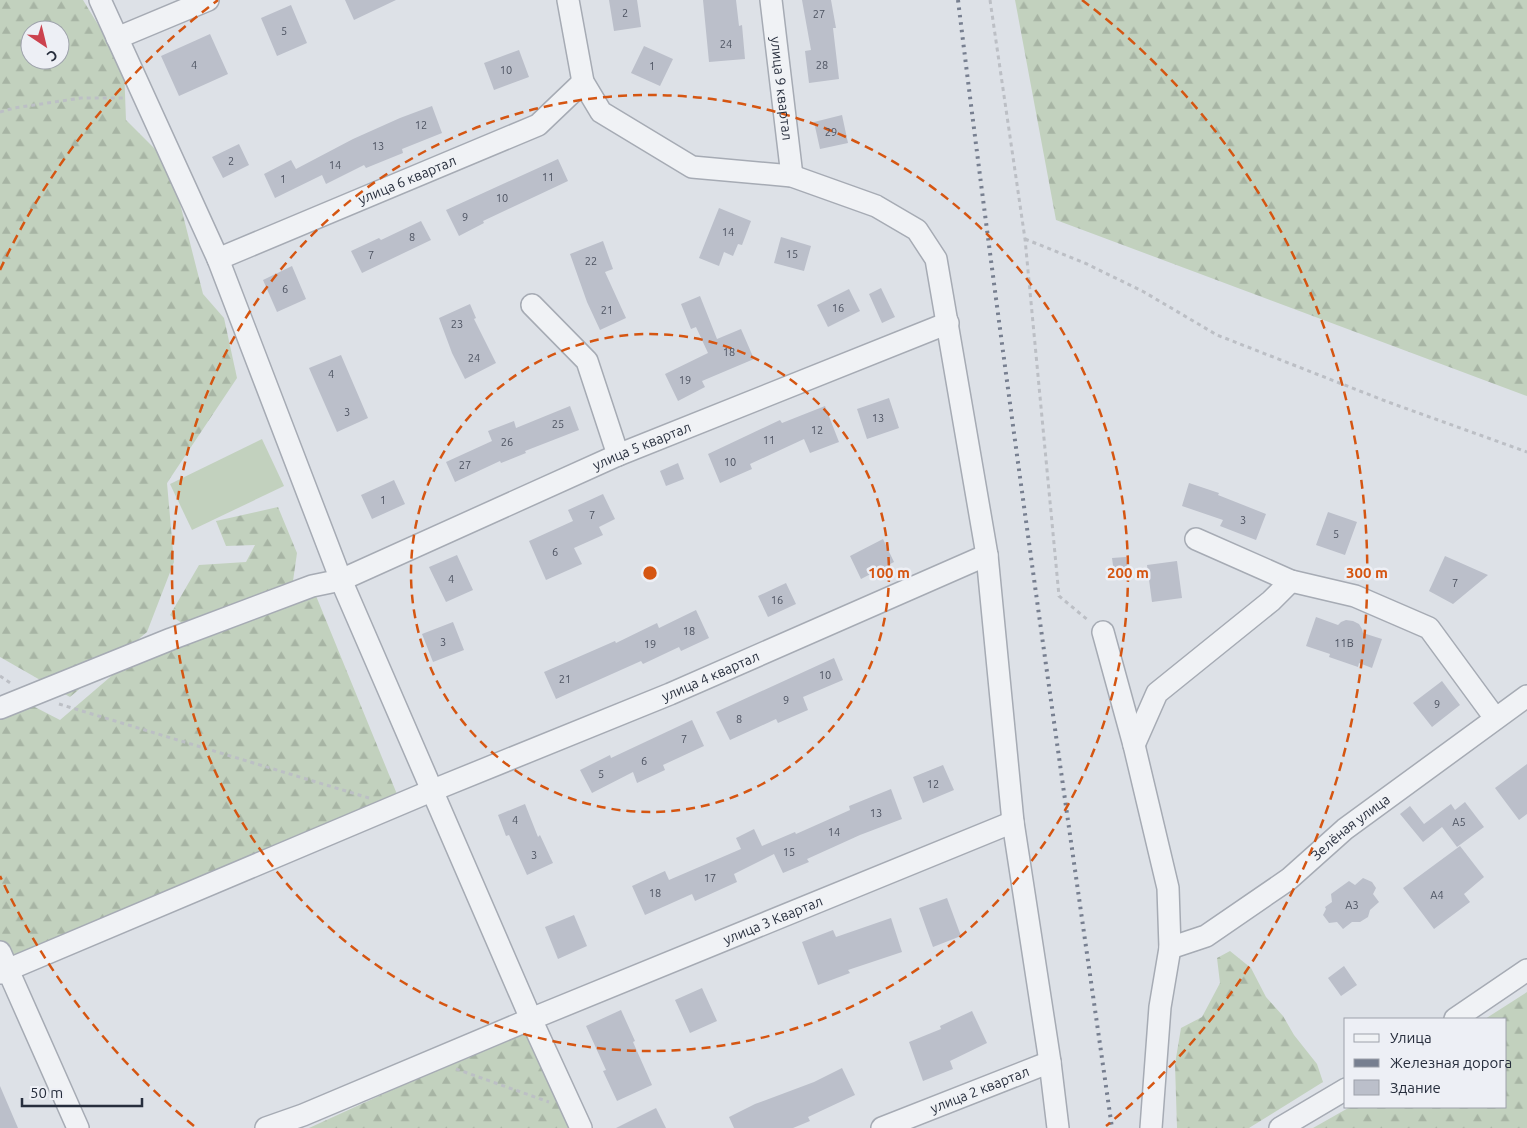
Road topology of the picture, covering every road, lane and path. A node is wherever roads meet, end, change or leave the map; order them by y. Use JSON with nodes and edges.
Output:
{"nodes":[{"id":1,"x":100,"y":0,"type":"edge"},
{"id":2,"x":208,"y":0,"type":"edge"},
{"id":3,"x":568,"y":0,"type":"edge"},
{"id":4,"x":771,"y":0,"type":"edge"},
{"id":5,"x":990,"y":0,"type":"edge"},
{"id":6,"x":116,"y":38,"type":"junction"},
{"id":7,"x":583,"y":82,"type":"junction"},
{"id":8,"x":144,"y":98,"type":"junction"},
{"id":9,"x":0,"y":112,"type":"edge"},
{"id":10,"x":792,"y":176,"type":"junction"},
{"id":11,"x":1025,"y":239,"type":"junction"},
{"id":12,"x":218,"y":259,"type":"junction"},
{"id":13,"x":532,"y":306,"type":"dead end"},
{"id":14,"x":948,"y":323,"type":"junction"},
{"id":15,"x":1527,"y":452,"type":"edge"},
{"id":16,"x":618,"y":455,"type":"junction"},
{"id":17,"x":1196,"y":539,"type":"dead end"},
{"id":18,"x":987,"y":555,"type":"junction"},
{"id":19,"x":342,"y":580,"type":"junction"},
{"id":20,"x":1291,"y":581,"type":"junction"},
{"id":21,"x":1103,"y":632,"type":"joint"},
{"id":22,"x":0,"y":676,"type":"edge"},
{"id":23,"x":32,"y":696,"type":"junction"},
{"id":24,"x":1527,"y":696,"type":"edge"},
{"id":25,"x":0,"y":708,"type":"edge"},
{"id":26,"x":1496,"y":718,"type":"junction"},
{"id":27,"x":1134,"y":745,"type":"junction"},
{"id":28,"x":431,"y":791,"type":"junction"},
{"id":29,"x":396,"y":806,"type":"junction"},
{"id":30,"x":1014,"y":822,"type":"junction"},
{"id":31,"x":1170,"y":948,"type":"junction"},
{"id":32,"x":3,"y":965,"type":"edge"},
{"id":33,"x":1527,"y":970,"type":"edge"},
{"id":34,"x":1456,"y":1018,"type":"edge"},
{"id":35,"x":531,"y":1019,"type":"junction"},
{"id":36,"x":432,"y":1061,"type":"junction"},
{"id":37,"x":1050,"y":1062,"type":"junction"},
{"id":38,"x":1344,"y":1090,"type":"edge"},
{"id":39,"x":577,"y":1119,"type":"edge"},
{"id":40,"x":78,"y":1128,"type":"edge"},
{"id":41,"x":266,"y":1128,"type":"edge"},
{"id":42,"x":882,"y":1128,"type":"edge"},
{"id":43,"x":1058,"y":1128,"type":"edge"},
{"id":44,"x":1151,"y":1128,"type":"edge"},
{"id":45,"x":1280,"y":1128,"type":"edge"}],
"edges":[{"from":1,"to":6,"type":"street"},
{"from":2,"to":6,"type":"street"},
{"from":3,"to":7,"type":"street"},
{"from":4,"to":10,"type":"street","name":"улица 9 квартал"},
{"from":5,"to":11,"type":"path"},
{"from":6,"to":8,"type":"street"},
{"from":7,"to":10,"type":"street"},
{"from":7,"to":12,"type":"street","name":"улица 6 квартал"},
{"from":8,"to":9,"type":"path"},
{"from":8,"to":12,"type":"street"},
{"from":10,"to":14,"type":"street"},
{"from":11,"to":15,"type":"path"},
{"from":11,"to":21,"type":"path"},
{"from":12,"to":19,"type":"street"},
{"from":13,"to":16,"type":"street"},
{"from":14,"to":16,"type":"street","name":"улица 5 квартал"},
{"from":14,"to":18,"type":"street"},
{"from":16,"to":19,"type":"street","name":"улица 5 квартал"},
{"from":17,"to":20,"type":"street"},
{"from":18,"to":28,"type":"street","name":"улица 4 квартал"},
{"from":18,"to":30,"type":"street"},
{"from":19,"to":23,"type":"street","name":"улица 5 квартал"},
{"from":19,"to":28,"type":"street"},
{"from":20,"to":26,"type":"street"},
{"from":20,"to":27,"type":"street"},
{"from":21,"to":27,"type":"street"},
{"from":22,"to":23,"type":"path"},
{"from":23,"to":25,"type":"street","name":"улица 5 квартал"},
{"from":23,"to":29,"type":"path"},
{"from":24,"to":26,"type":"street","name":"Зелёная улица"},
{"from":26,"to":31,"type":"street","name":"Зелёная улица"},
{"from":27,"to":31,"type":"street"},
{"from":28,"to":29,"type":"street","name":"улица 4 квартал"},
{"from":28,"to":35,"type":"street"},
{"from":29,"to":32,"type":"street","name":"улица 4 квартал"},
{"from":30,"to":35,"type":"street","name":"улица 3 Квартал"},
{"from":30,"to":37,"type":"street"},
{"from":31,"to":44,"type":"street"},
{"from":32,"to":40,"type":"street"},
{"from":33,"to":34,"type":"street"},
{"from":35,"to":36,"type":"street","name":"улица 3 Квартал"},
{"from":35,"to":39,"type":"street"},
{"from":36,"to":39,"type":"path"},
{"from":36,"to":41,"type":"street","name":"улица 3 Квартал"},
{"from":37,"to":42,"type":"street","name":"улица 2 квартал"},
{"from":37,"to":43,"type":"street"},
{"from":38,"to":45,"type":"street"}]}
